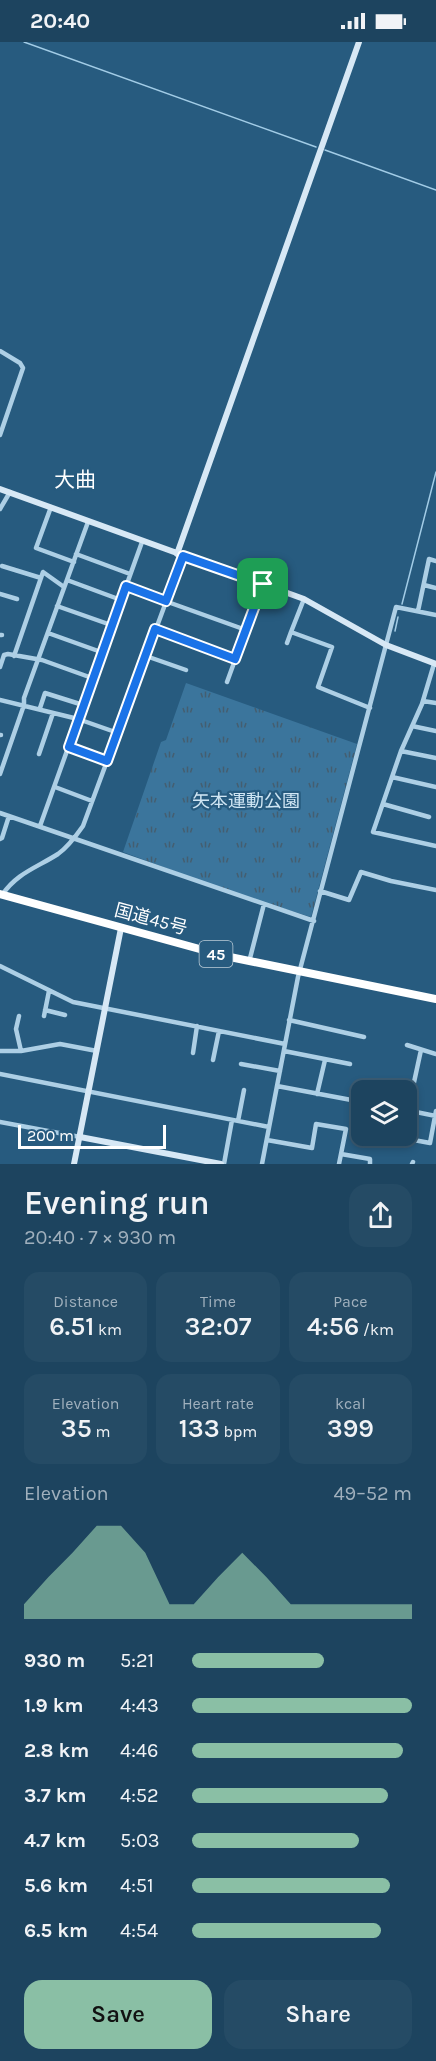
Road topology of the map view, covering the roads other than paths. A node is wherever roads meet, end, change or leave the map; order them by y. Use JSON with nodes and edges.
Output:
{"nodes":[{"id":1,"x":359,"y":42,"type":"edge"},
{"id":2,"x":0,"y":351,"type":"edge"},
{"id":3,"x":0,"y":435,"type":"edge"},
{"id":4,"x":0,"y":489,"type":"edge"},
{"id":5,"x":10,"y":492,"type":"junction"},
{"id":6,"x":51,"y":507,"type":"junction"},
{"id":7,"x":0,"y":509,"type":"edge"},
{"id":8,"x":88,"y":522,"type":"junction"},
{"id":9,"x":142,"y":542,"type":"junction"},
{"id":10,"x":76,"y":554,"type":"junction"},
{"id":11,"x":180,"y":555,"type":"junction"},
{"id":12,"x":436,"y":561,"type":"edge"},
{"id":13,"x":74,"y":562,"type":"junction"},
{"id":14,"x":2,"y":566,"type":"dead end"},
{"id":15,"x":130,"y":574,"type":"junction"},
{"id":16,"x":41,"y":578,"type":"junction"},
{"id":17,"x":67,"y":580,"type":"junction"},
{"id":18,"x":263,"y":584,"type":"junction"},
{"id":19,"x":424,"y":585,"type":"junction"},
{"id":20,"x":126,"y":586,"type":"junction"},
{"id":21,"x":64,"y":587,"type":"junction"},
{"id":22,"x":436,"y":588,"type":"edge"},
{"id":23,"x":0,"y":594,"type":"edge"},
{"id":24,"x":17,"y":599,"type":"dead end"},
{"id":25,"x":304,"y":599,"type":"junction"},
{"id":26,"x":121,"y":600,"type":"junction"},
{"id":27,"x":166,"y":601,"type":"junction"},
{"id":28,"x":57,"y":606,"type":"junction"},
{"id":29,"x":418,"y":611,"type":"junction"},
{"id":30,"x":436,"y":615,"type":"edge"},
{"id":31,"x":111,"y":625,"type":"junction"},
{"id":32,"x":155,"y":629,"type":"junction"},
{"id":33,"x":246,"y":630,"type":"junction"},
{"id":34,"x":291,"y":632,"type":"junction"},
{"id":35,"x":48,"y":633,"type":"junction"},
{"id":36,"x":287,"y":644,"type":"dead end"},
{"id":37,"x":386,"y":645,"type":"junction"},
{"id":38,"x":101,"y":652,"type":"junction"},
{"id":39,"x":14,"y":656,"type":"junction"},
{"id":40,"x":146,"y":656,"type":"junction"},
{"id":41,"x":235,"y":659,"type":"junction"},
{"id":42,"x":38,"y":660,"type":"junction"},
{"id":43,"x":435,"y":664,"type":"edge"},
{"id":44,"x":0,"y":667,"type":"edge"},
{"id":45,"x":186,"y":670,"type":"dead end"},
{"id":46,"x":92,"y":678,"type":"junction"},
{"id":47,"x":227,"y":682,"type":"dead end"},
{"id":48,"x":0,"y":700,"type":"edge"},
{"id":49,"x":423,"y":701,"type":"junction"},
{"id":50,"x":436,"y":704,"type":"edge"},
{"id":51,"x":24,"y":705,"type":"junction"},
{"id":52,"x":83,"y":705,"type":"junction"},
{"id":53,"x":40,"y":708,"type":"junction"},
{"id":54,"x":370,"y":708,"type":"junction"},
{"id":55,"x":53,"y":713,"type":"junction"},
{"id":56,"x":78,"y":719,"type":"junction"},
{"id":57,"x":412,"y":726,"type":"junction"},
{"id":58,"x":436,"y":731,"type":"edge"},
{"id":59,"x":118,"y":733,"type":"junction"},
{"id":60,"x":69,"y":747,"type":"junction"},
{"id":61,"x":401,"y":751,"type":"junction"},
{"id":62,"x":39,"y":754,"type":"dead end"},
{"id":63,"x":436,"y":758,"type":"edge"},
{"id":64,"x":107,"y":761,"type":"junction"},
{"id":65,"x":0,"y":774,"type":"edge"},
{"id":66,"x":392,"y":777,"type":"junction"},
{"id":67,"x":54,"y":787,"type":"junction"},
{"id":68,"x":436,"y":787,"type":"edge"},
{"id":69,"x":92,"y":801,"type":"junction"},
{"id":70,"x":383,"y":804,"type":"junction"},
{"id":71,"x":0,"y":813,"type":"edge"},
{"id":72,"x":9,"y":816,"type":"junction"},
{"id":73,"x":429,"y":817,"type":"dead end"},
{"id":74,"x":40,"y":826,"type":"junction"},
{"id":75,"x":74,"y":838,"type":"junction"},
{"id":76,"x":0,"y":839,"type":"edge"},
{"id":77,"x":436,"y":846,"type":"edge"},
{"id":78,"x":436,"y":890,"type":"edge"},
{"id":79,"x":320,"y":891,"type":"junction"},
{"id":80,"x":1,"y":895,"type":"edge"},
{"id":81,"x":264,"y":904,"type":"junction"},
{"id":82,"x":314,"y":921,"type":"junction"},
{"id":83,"x":121,"y":928,"type":"junction"},
{"id":84,"x":249,"y":962,"type":"junction"},
{"id":85,"x":0,"y":966,"type":"edge"},
{"id":86,"x":300,"y":972,"type":"junction"},
{"id":87,"x":49,"y":991,"type":"junction"},
{"id":88,"x":436,"y":997,"type":"edge"},
{"id":89,"x":105,"y":1008,"type":"junction"},
{"id":90,"x":65,"y":1015,"type":"dead end"},
{"id":91,"x":19,"y":1016,"type":"dead end"},
{"id":92,"x":290,"y":1020,"type":"junction"},
{"id":93,"x":197,"y":1026,"type":"junction"},
{"id":94,"x":219,"y":1031,"type":"junction"},
{"id":95,"x":364,"y":1037,"type":"dead end"},
{"id":96,"x":285,"y":1044,"type":"junction"},
{"id":97,"x":407,"y":1046,"type":"dead end"},
{"id":98,"x":97,"y":1050,"type":"junction"},
{"id":99,"x":421,"y":1050,"type":"junction"},
{"id":100,"x":0,"y":1051,"type":"edge"},
{"id":101,"x":21,"y":1051,"type":"junction"},
{"id":102,"x":284,"y":1051,"type":"junction"},
{"id":103,"x":193,"y":1053,"type":"dead end"},
{"id":104,"x":436,"y":1054,"type":"edge"},
{"id":105,"x":213,"y":1060,"type":"dead end"},
{"id":106,"x":325,"y":1060,"type":"junction"},
{"id":107,"x":241,"y":1064,"type":"dead end"},
{"id":108,"x":350,"y":1064,"type":"dead end"},
{"id":109,"x":280,"y":1071,"type":"junction"},
{"id":110,"x":0,"y":1074,"type":"edge"},
{"id":111,"x":414,"y":1080,"type":"edge"},
{"id":112,"x":277,"y":1086,"type":"junction"},
{"id":113,"x":244,"y":1090,"type":"dead end"},
{"id":114,"x":89,"y":1091,"type":"junction"},
{"id":115,"x":317,"y":1094,"type":"junction"},
{"id":116,"x":351,"y":1100,"type":"edge"},
{"id":117,"x":417,"y":1111,"type":"edge"},
{"id":118,"x":436,"y":1114,"type":"edge"},
{"id":119,"x":235,"y":1120,"type":"junction"},
{"id":120,"x":0,"y":1122,"type":"edge"},
{"id":121,"x":269,"y":1127,"type":"junction"},
{"id":122,"x":80,"y":1137,"type":"junction"},
{"id":123,"x":267,"y":1140,"type":"junction"},
{"id":124,"x":417,"y":1141,"type":"edge"},
{"id":125,"x":341,"y":1154,"type":"junction"},
{"id":126,"x":74,"y":1164,"type":"edge"},
{"id":127,"x":223,"y":1164,"type":"edge"},
{"id":128,"x":262,"y":1164,"type":"edge"},
{"id":129,"x":339,"y":1164,"type":"edge"},
{"id":130,"x":370,"y":1164,"type":"edge"}],
"edges":[{"from":1,"to":11,"type":"street"},
{"from":2,"to":3,"type":"street"},
{"from":4,"to":5,"type":"street"},
{"from":5,"to":6,"type":"street"},
{"from":5,"to":7,"type":"street"},
{"from":6,"to":8,"type":"street"},
{"from":6,"to":13,"type":"street"},
{"from":8,"to":9,"type":"street"},
{"from":8,"to":10,"type":"street"},
{"from":9,"to":11,"type":"street"},
{"from":9,"to":15,"type":"street"},
{"from":10,"to":13,"type":"street"},
{"from":10,"to":15,"type":"street"},
{"from":11,"to":18,"type":"street"},
{"from":11,"to":27,"type":"street"},
{"from":12,"to":19,"type":"street"},
{"from":13,"to":17,"type":"street"},
{"from":14,"to":16,"type":"street"},
{"from":15,"to":20,"type":"street"},
{"from":16,"to":21,"type":"street"},
{"from":16,"to":39,"type":"street"},
{"from":17,"to":21,"type":"street"},
{"from":17,"to":26,"type":"street"},
{"from":18,"to":25,"type":"street"},
{"from":18,"to":33,"type":"street"},
{"from":19,"to":22,"type":"street"},
{"from":19,"to":29,"type":"street"},
{"from":20,"to":26,"type":"street"},
{"from":20,"to":27,"type":"street"},
{"from":21,"to":28,"type":"street"},
{"from":23,"to":24,"type":"street"},
{"from":25,"to":34,"type":"street"},
{"from":25,"to":37,"type":"street"},
{"from":26,"to":31,"type":"street"},
{"from":27,"to":32,"type":"street"},
{"from":27,"to":33,"type":"street"},
{"from":28,"to":31,"type":"street"},
{"from":28,"to":35,"type":"street"},
{"from":29,"to":30,"type":"street"},
{"from":29,"to":37,"type":"street"},
{"from":31,"to":38,"type":"street"},
{"from":32,"to":40,"type":"street"},
{"from":32,"to":41,"type":"street"},
{"from":33,"to":41,"type":"street"},
{"from":34,"to":36,"type":"street"},
{"from":34,"to":54,"type":"street"},
{"from":35,"to":38,"type":"street"},
{"from":35,"to":42,"type":"street"},
{"from":37,"to":43,"type":"street"},
{"from":37,"to":54,"type":"street"},
{"from":38,"to":46,"type":"street"},
{"from":39,"to":42,"type":"street"},
{"from":39,"to":44,"type":"street"},
{"from":40,"to":45,"type":"street"},
{"from":40,"to":59,"type":"street"},
{"from":41,"to":47,"type":"street"},
{"from":42,"to":46,"type":"street"},
{"from":42,"to":51,"type":"street"},
{"from":43,"to":49,"type":"street"},
{"from":46,"to":52,"type":"street"},
{"from":48,"to":51,"type":"street"},
{"from":49,"to":50,"type":"street"},
{"from":49,"to":57,"type":"street"},
{"from":51,"to":53,"type":"street"},
{"from":51,"to":65,"type":"street"},
{"from":52,"to":53,"type":"street"},
{"from":52,"to":56,"type":"street"},
{"from":53,"to":55,"type":"street"},
{"from":54,"to":79,"type":"street"},
{"from":55,"to":56,"type":"street"},
{"from":55,"to":62,"type":"street"},
{"from":56,"to":59,"type":"street"},
{"from":56,"to":60,"type":"street"},
{"from":57,"to":58,"type":"street"},
{"from":57,"to":61,"type":"street"},
{"from":59,"to":64,"type":"street"},
{"from":60,"to":64,"type":"street"},
{"from":60,"to":67,"type":"street"},
{"from":61,"to":63,"type":"street"},
{"from":61,"to":66,"type":"street"},
{"from":64,"to":69,"type":"street"},
{"from":66,"to":68,"type":"street"},
{"from":66,"to":70,"type":"street"},
{"from":67,"to":69,"type":"street"},
{"from":67,"to":74,"type":"street"},
{"from":69,"to":75,"type":"street"},
{"from":70,"to":73,"type":"street"},
{"from":70,"to":77,"type":"street"},
{"from":71,"to":72,"type":"street"},
{"from":72,"to":74,"type":"street"},
{"from":72,"to":76,"type":"street"},
{"from":74,"to":75,"type":"street"},
{"from":75,"to":80,"type":"street"},
{"from":75,"to":81,"type":"street"},
{"from":78,"to":79,"type":"street"},
{"from":79,"to":82,"type":"street"},
{"from":80,"to":83,"type":"highway","name":"国道45号","number":"45"},
{"from":81,"to":82,"type":"street"},
{"from":81,"to":84,"type":"street"},
{"from":82,"to":86,"type":"street"},
{"from":83,"to":84,"type":"highway","name":"国道45号","number":"45"},
{"from":83,"to":89,"type":"street"},
{"from":84,"to":86,"type":"highway","name":"国道45号","number":"45"},
{"from":85,"to":87,"type":"street"},
{"from":86,"to":88,"type":"highway","name":"国道45号","number":"45"},
{"from":86,"to":92,"type":"street"},
{"from":87,"to":89,"type":"street"},
{"from":87,"to":90,"type":"street"},
{"from":89,"to":93,"type":"street"},
{"from":89,"to":98,"type":"street"},
{"from":91,"to":101,"type":"street"},
{"from":92,"to":95,"type":"street"},
{"from":92,"to":96,"type":"street"},
{"from":93,"to":94,"type":"street"},
{"from":93,"to":103,"type":"street"},
{"from":94,"to":96,"type":"street"},
{"from":94,"to":105,"type":"street"},
{"from":96,"to":102,"type":"street"},
{"from":97,"to":99,"type":"street"},
{"from":98,"to":101,"type":"street"},
{"from":98,"to":114,"type":"street"},
{"from":99,"to":104,"type":"street"},
{"from":99,"to":111,"type":"street"},
{"from":100,"to":101,"type":"street"},
{"from":102,"to":106,"type":"street"},
{"from":102,"to":109,"type":"street"},
{"from":106,"to":108,"type":"street"},
{"from":106,"to":115,"type":"street"},
{"from":107,"to":109,"type":"street"},
{"from":109,"to":112,"type":"street"},
{"from":110,"to":114,"type":"street"},
{"from":112,"to":115,"type":"street"},
{"from":112,"to":121,"type":"street"},
{"from":113,"to":119,"type":"street"},
{"from":114,"to":119,"type":"street"},
{"from":114,"to":122,"type":"street"},
{"from":115,"to":116,"type":"street"},
{"from":117,"to":118,"type":"street"},
{"from":118,"to":124,"type":"street"},
{"from":119,"to":121,"type":"street"},
{"from":119,"to":127,"type":"street"},
{"from":120,"to":122,"type":"street"},
{"from":121,"to":123,"type":"street"},
{"from":122,"to":126,"type":"street"},
{"from":122,"to":127,"type":"street"},
{"from":123,"to":125,"type":"street"},
{"from":123,"to":128,"type":"street"},
{"from":125,"to":129,"type":"street"},
{"from":125,"to":130,"type":"street"}]}
